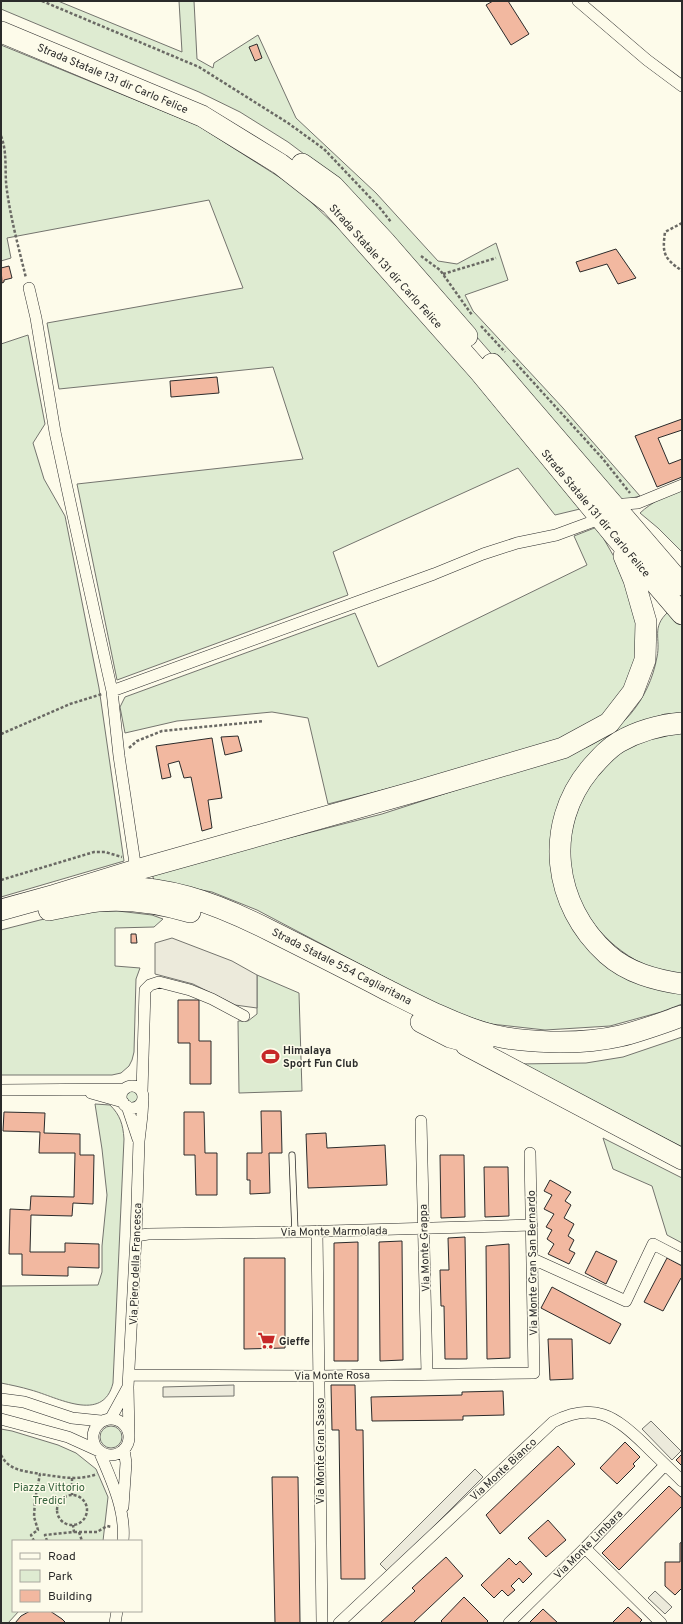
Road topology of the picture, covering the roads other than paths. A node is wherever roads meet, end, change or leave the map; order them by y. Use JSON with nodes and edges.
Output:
{"nodes":[{"id":1,"x":578,"y":1,"type":"edge"},
{"id":2,"x":1,"y":18,"type":"edge"},
{"id":3,"x":1,"y":32,"type":"edge"},
{"id":4,"x":682,"y":86,"type":"edge"},
{"id":5,"x":28,"y":288,"type":"road end"},
{"id":6,"x":682,"y":485,"type":"edge"},
{"id":7,"x":624,"y":504,"type":"dead end"},
{"id":8,"x":594,"y":521,"type":"dead end"},
{"id":9,"x":616,"y":537,"type":"junction"},
{"id":10,"x":647,"y":544,"type":"junction"},
{"id":11,"x":682,"y":563,"type":"edge"},
{"id":12,"x":682,"y":585,"type":"edge"},
{"id":13,"x":682,"y":614,"type":"edge"},
{"id":14,"x":112,"y":691,"type":"junction"},
{"id":15,"x":682,"y":723,"type":"edge"},
{"id":16,"x":135,"y":866,"type":"junction"},
{"id":17,"x":55,"y":895,"type":"junction"},
{"id":18,"x":1,"y":910,"type":"edge"},
{"id":19,"x":1,"y":923,"type":"edge"},
{"id":20,"x":682,"y":984,"type":"edge"},
{"id":21,"x":244,"y":1016,"type":"dead end"},
{"id":22,"x":682,"y":1016,"type":"edge"},
{"id":23,"x":682,"y":1030,"type":"edge"},
{"id":24,"x":450,"y":1036,"type":"junction"},
{"id":25,"x":142,"y":1061,"type":"junction"},
{"id":26,"x":127,"y":1088,"type":"junction"},
{"id":27,"x":1,"y":1090,"type":"edge"},
{"id":28,"x":83,"y":1090,"type":"junction"},
{"id":29,"x":142,"y":1095,"type":"junction"},
{"id":30,"x":125,"y":1104,"type":"junction"},
{"id":31,"x":421,"y":1121,"type":"dead end"},
{"id":32,"x":139,"y":1142,"type":"junction"},
{"id":33,"x":530,"y":1153,"type":"dead end"},
{"id":34,"x":292,"y":1155,"type":"dead end"},
{"id":35,"x":682,"y":1159,"type":"edge"},
{"id":36,"x":532,"y":1225,"type":"junction"},
{"id":37,"x":424,"y":1229,"type":"junction"},
{"id":38,"x":317,"y":1231,"type":"junction"},
{"id":39,"x":295,"y":1232,"type":"junction"},
{"id":40,"x":136,"y":1236,"type":"junction"},
{"id":41,"x":533,"y":1259,"type":"junction"},
{"id":42,"x":682,"y":1259,"type":"edge"},
{"id":43,"x":534,"y":1373,"type":"joint"},
{"id":44,"x":427,"y":1374,"type":"junction"},
{"id":45,"x":129,"y":1375,"type":"junction"},
{"id":46,"x":320,"y":1376,"type":"junction"},
{"id":47,"x":128,"y":1387,"type":"junction"},
{"id":48,"x":1,"y":1399,"type":"edge"},
{"id":49,"x":1,"y":1419,"type":"edge"},
{"id":50,"x":106,"y":1420,"type":"junction"},
{"id":51,"x":129,"y":1436,"type":"junction"},
{"id":52,"x":124,"y":1449,"type":"junction"},
{"id":53,"x":99,"y":1451,"type":"junction"},
{"id":54,"x":665,"y":1465,"type":"junction"},
{"id":55,"x":682,"y":1481,"type":"edge"},
{"id":56,"x":123,"y":1523,"type":"junction"},
{"id":57,"x":123,"y":1540,"type":"edge"},
{"id":58,"x":585,"y":1548,"type":"junction"},
{"id":59,"x":117,"y":1612,"type":"edge"},
{"id":60,"x":115,"y":1623,"type":"edge"},
{"id":61,"x":322,"y":1623,"type":"edge"},
{"id":62,"x":339,"y":1623,"type":"edge"},
{"id":63,"x":509,"y":1623,"type":"edge"},
{"id":64,"x":661,"y":1623,"type":"edge"}],
"edges":[{"from":1,"to":4,"type":"street"},
{"from":2,"to":10,"type":"highway","name":"Strada Statale 131 dir Carlo Felice"},
{"from":3,"to":9,"type":"highway","name":"Strada Statale 131 dir Carlo Felice"},
{"from":5,"to":14,"type":"street"},
{"from":6,"to":7,"type":"street"},
{"from":8,"to":14,"type":"street"},
{"from":9,"to":13,"type":"highway","name":"Strada Statale 131 dir Carlo Felice"},
{"from":9,"to":16,"type":"highway"},
{"from":10,"to":11,"type":"highway"},
{"from":10,"to":12,"type":"highway","name":"Strada Statale 131 dir Carlo Felice"},
{"from":14,"to":16,"type":"street"},
{"from":15,"to":20,"type":"highway"},
{"from":16,"to":17,"type":"highway"},
{"from":17,"to":18,"type":"highway","name":"Strada Statale 554 Cagliaritana"},
{"from":17,"to":22,"type":"highway","name":"Strada Statale 554 Cagliaritana"},
{"from":19,"to":24,"type":"highway","name":"Strada Statale 554 Cagliaritana"},
{"from":21,"to":25,"type":"street","name":"Via Piero della Francesca"},
{"from":23,"to":24,"type":"highway","name":"Strada Statale 554 Cagliaritana"},
{"from":24,"to":35,"type":"highway"},
{"from":25,"to":26,"type":"street","name":"Via Piero della Francesca"},
{"from":25,"to":29,"type":"street","name":"Via Piero della Francesca"},
{"from":26,"to":28,"type":"street"},
{"from":26,"to":29,"type":"street"},
{"from":26,"to":30,"type":"street","name":"Via Piero della Francesca"},
{"from":27,"to":28,"type":"street"},
{"from":28,"to":30,"type":"street"},
{"from":29,"to":30,"type":"street"},
{"from":29,"to":32,"type":"street","name":"Via Piero della Francesca"},
{"from":30,"to":32,"type":"street","name":"Via Piero della Francesca"},
{"from":31,"to":37,"type":"street","name":"Via Monte Grappa"},
{"from":32,"to":40,"type":"street","name":"Via Piero della Francesca"},
{"from":33,"to":36,"type":"street","name":"Via Monte Gran San Bernardo"},
{"from":34,"to":39,"type":"lane"},
{"from":36,"to":37,"type":"street","name":"Via Monte Marmolada"},
{"from":36,"to":41,"type":"street","name":"Via Monte Gran San Bernardo"},
{"from":37,"to":38,"type":"street","name":"Via Monte Marmolada"},
{"from":37,"to":44,"type":"street","name":"Via Monte Grappa"},
{"from":38,"to":39,"type":"street","name":"Via Monte Marmolada"},
{"from":38,"to":46,"type":"street","name":"Via Monte Gran Sasso"},
{"from":39,"to":40,"type":"street","name":"Via Monte Marmolada"},
{"from":40,"to":45,"type":"street","name":"Via Piero della Francesca"},
{"from":41,"to":42,"type":"street"},
{"from":41,"to":43,"type":"street","name":"Via Monte Gran San Bernardo"},
{"from":43,"to":44,"type":"street","name":"Via Monte Rosa"},
{"from":44,"to":46,"type":"street","name":"Via Monte Rosa"},
{"from":45,"to":46,"type":"street","name":"Via Monte Rosa"},
{"from":45,"to":47,"type":"street","name":"Via Piero della Francesca"},
{"from":46,"to":61,"type":"street","name":"Via Monte Gran Sasso"},
{"from":47,"to":50,"type":"street","name":"Via Piero della Francesca"},
{"from":47,"to":51,"type":"street","name":"Via Piero della Francesca"},
{"from":48,"to":50,"type":"street"},
{"from":49,"to":53,"type":"street"},
{"from":50,"to":51,"type":"street"},
{"from":50,"to":53,"type":"street","name":"Via Piero della Francesca"},
{"from":51,"to":52,"type":"street","name":"Via Piero della Francesca"},
{"from":52,"to":53,"type":"street"},
{"from":52,"to":56,"type":"street","name":"Via Piero della Francesca"},
{"from":53,"to":56,"type":"street","name":"Via Piero della Francesca"},
{"from":54,"to":55,"type":"street","name":"Via Monte Bianco"},
{"from":54,"to":58,"type":"street","name":"Via Monte Limbara"},
{"from":54,"to":62,"type":"street","name":"Via Monte Bianco"},
{"from":56,"to":57,"type":"street","name":"Via Piero della Francesca"},
{"from":58,"to":63,"type":"street","name":"Via Monte Limbara"},
{"from":58,"to":64,"type":"street"},
{"from":59,"to":60,"type":"street"}]}
